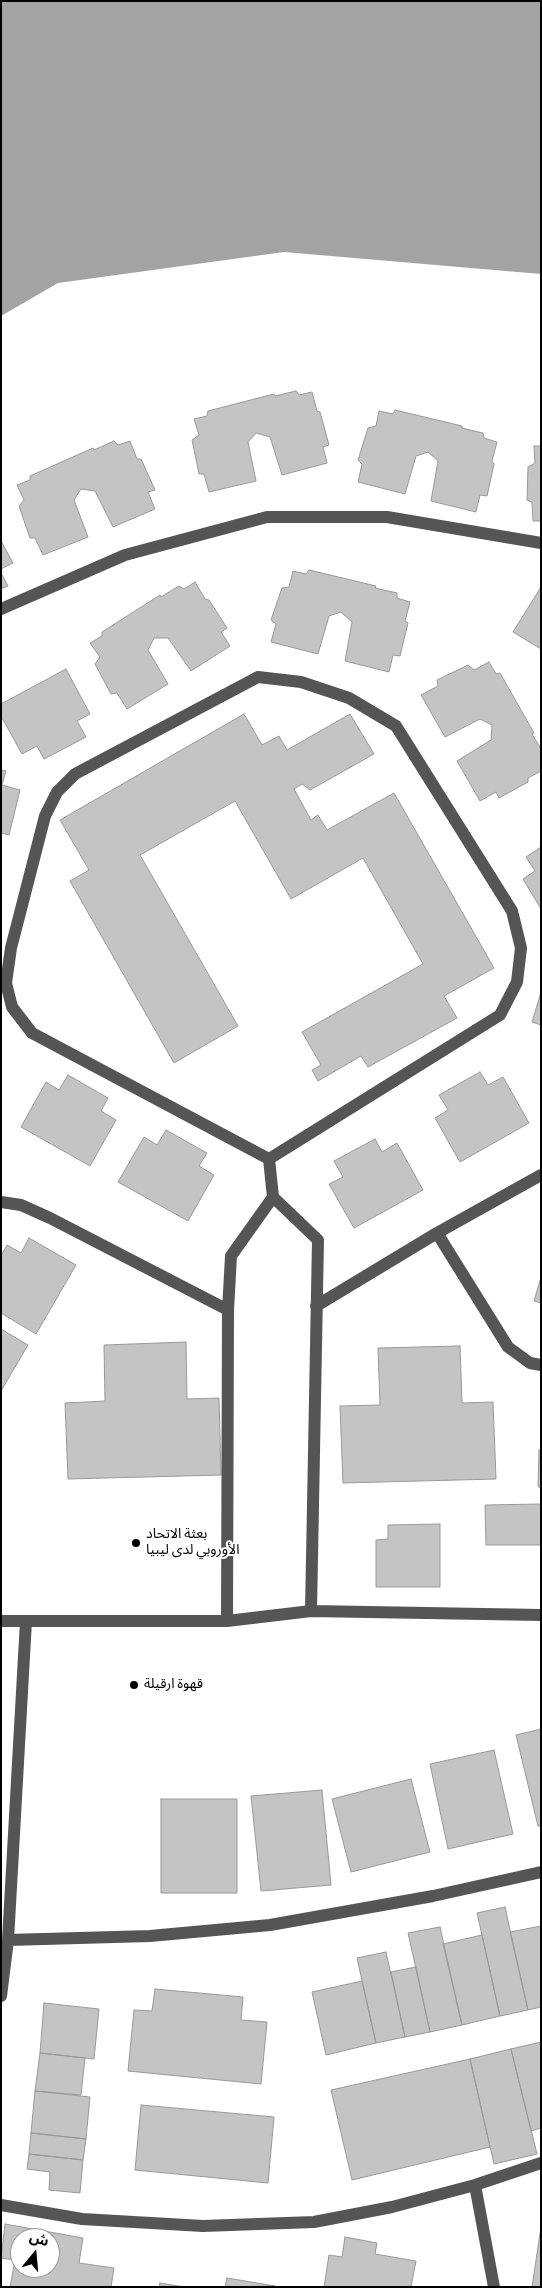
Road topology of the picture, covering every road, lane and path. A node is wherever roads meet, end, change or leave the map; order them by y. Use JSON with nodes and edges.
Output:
{"nodes":[{"id":1,"x":541,"y":543,"type":"edge"},
{"id":2,"x":1,"y":609,"type":"edge"},
{"id":3,"x":270,"y":1159,"type":"junction"},
{"id":4,"x":541,"y":1175,"type":"edge"},
{"id":5,"x":273,"y":1197,"type":"junction"},
{"id":6,"x":1,"y":1202,"type":"edge"},
{"id":7,"x":437,"y":1233,"type":"junction"},
{"id":8,"x":316,"y":1306,"type":"junction"},
{"id":9,"x":228,"y":1310,"type":"junction"},
{"id":10,"x":541,"y":1365,"type":"edge"},
{"id":11,"x":311,"y":1612,"type":"junction"},
{"id":12,"x":541,"y":1615,"type":"edge"},
{"id":13,"x":1,"y":1621,"type":"edge"},
{"id":14,"x":26,"y":1621,"type":"junction"},
{"id":15,"x":227,"y":1621,"type":"junction"},
{"id":16,"x":541,"y":1872,"type":"edge"},
{"id":17,"x":8,"y":1940,"type":"junction"},
{"id":18,"x":1,"y":1996,"type":"edge"},
{"id":19,"x":541,"y":2163,"type":"edge"},
{"id":20,"x":475,"y":2185,"type":"junction"},
{"id":21,"x":1,"y":2205,"type":"edge"},
{"id":22,"x":494,"y":2287,"type":"edge"}],
"edges":[{"from":1,"to":2,"type":"street"},
{"from":3,"to":3,"type":"street"},
{"from":3,"to":5,"type":"street"},
{"from":4,"to":7,"type":"street"},
{"from":5,"to":8,"type":"street"},
{"from":5,"to":9,"type":"street"},
{"from":6,"to":9,"type":"street"},
{"from":7,"to":8,"type":"street"},
{"from":7,"to":10,"type":"street"},
{"from":8,"to":11,"type":"street"},
{"from":9,"to":15,"type":"street"},
{"from":11,"to":12,"type":"street"},
{"from":11,"to":15,"type":"street"},
{"from":13,"to":14,"type":"street"},
{"from":14,"to":15,"type":"street"},
{"from":14,"to":17,"type":"street"},
{"from":16,"to":17,"type":"street"},
{"from":17,"to":18,"type":"street"},
{"from":19,"to":20,"type":"street"},
{"from":20,"to":21,"type":"street"},
{"from":20,"to":22,"type":"street"}]}
